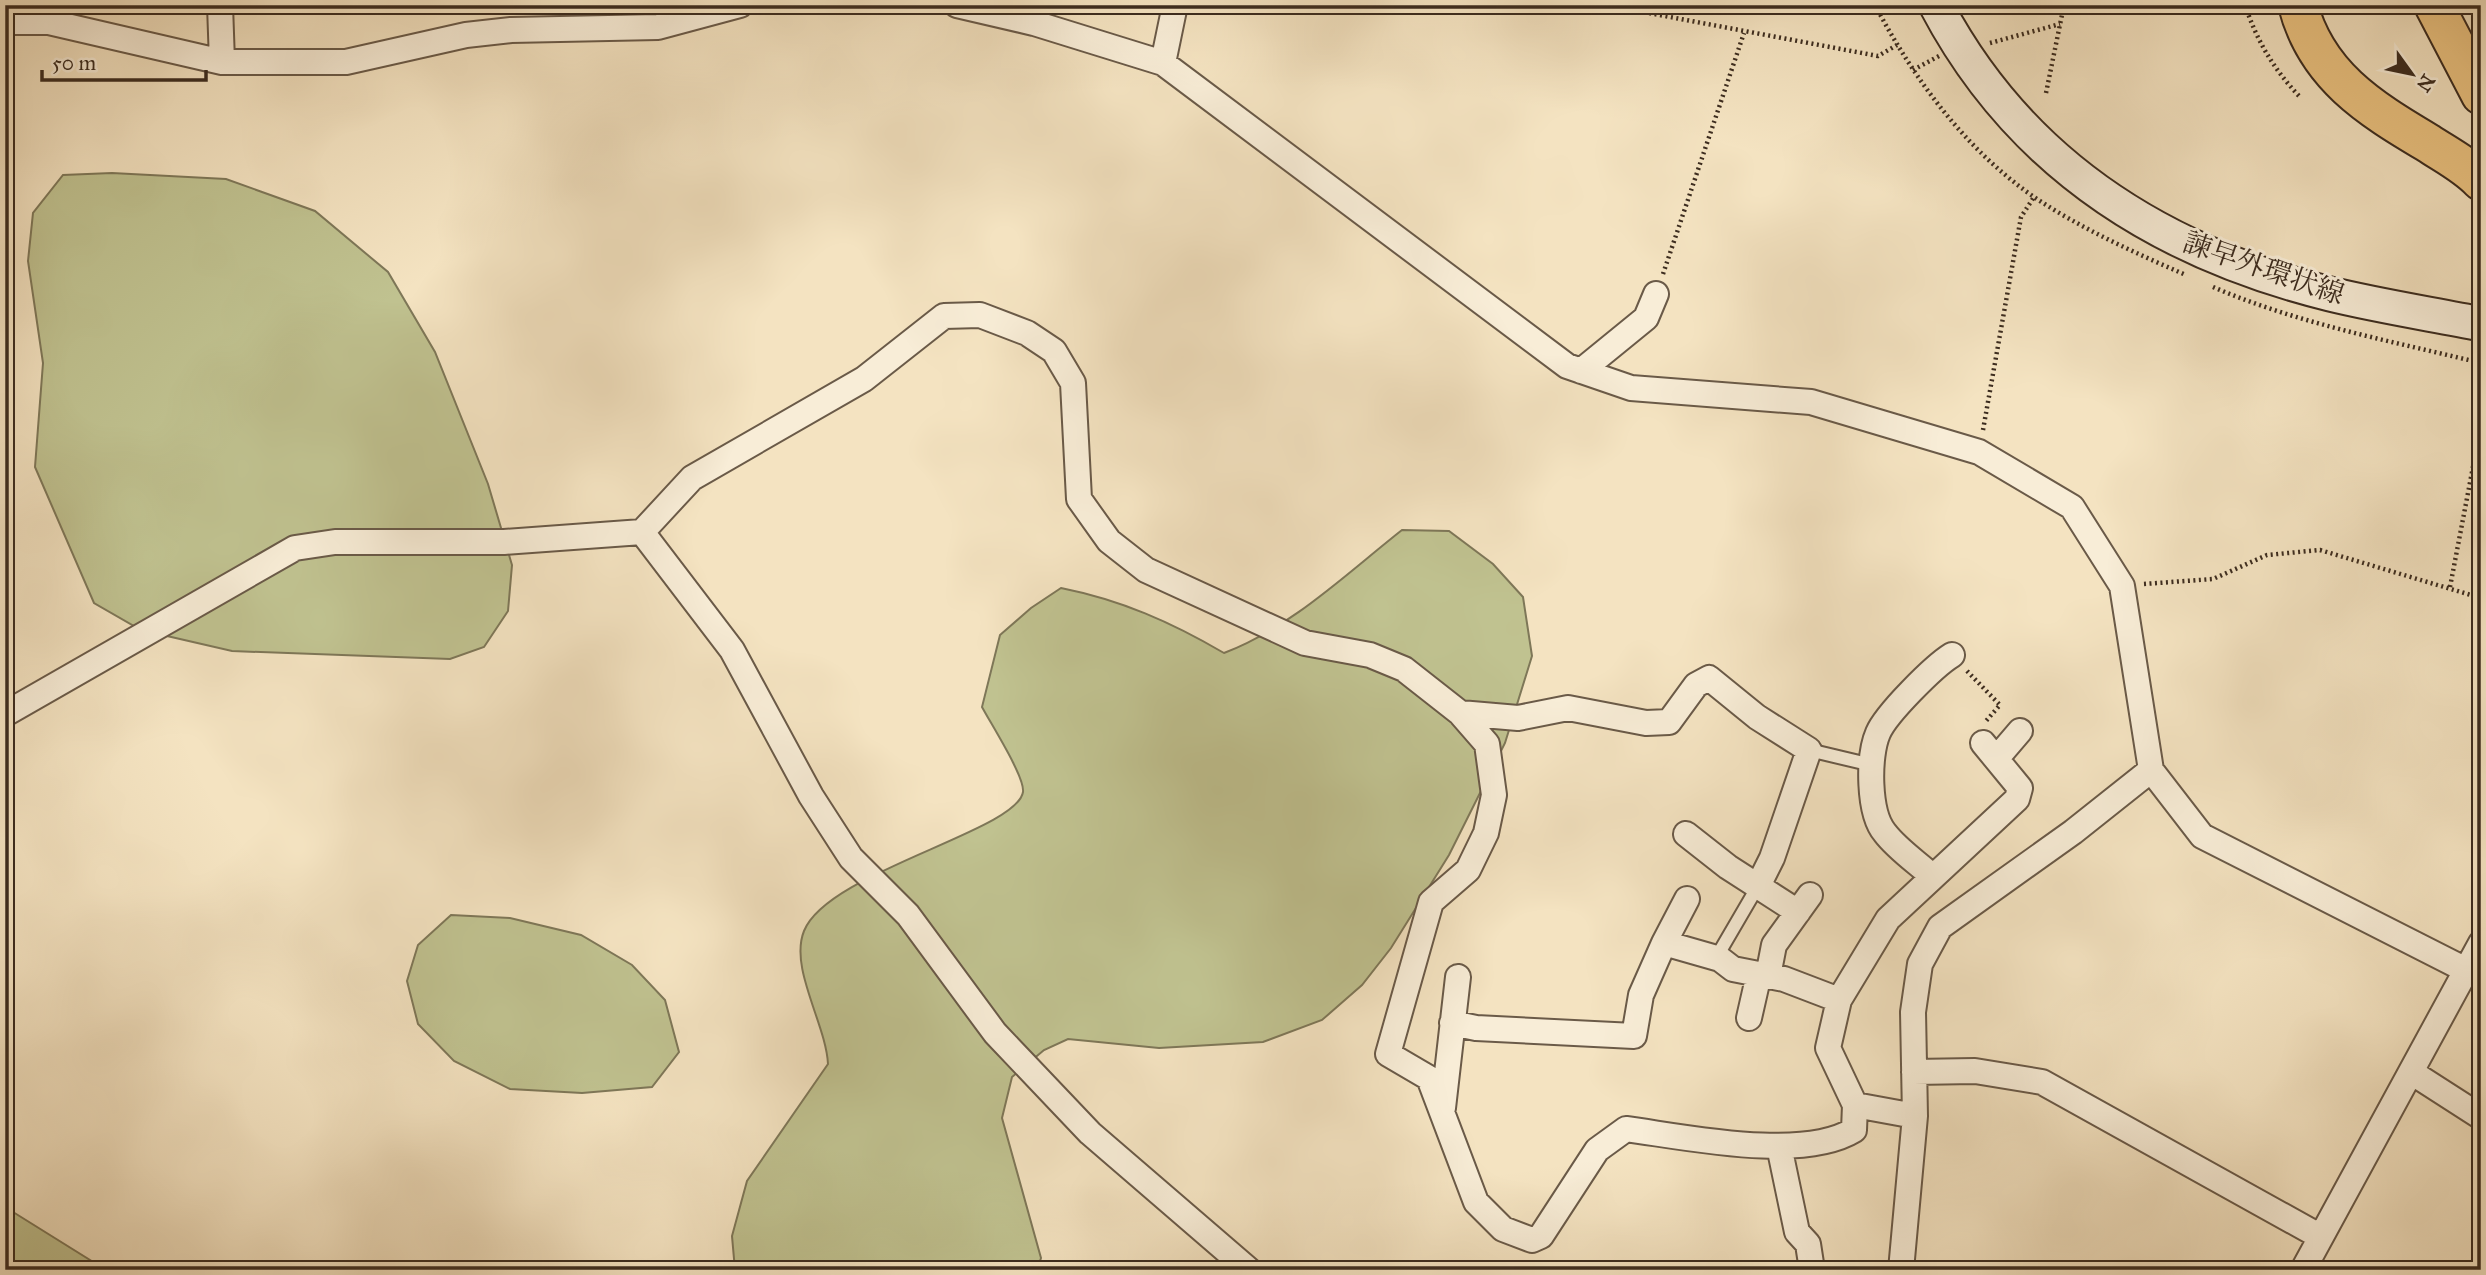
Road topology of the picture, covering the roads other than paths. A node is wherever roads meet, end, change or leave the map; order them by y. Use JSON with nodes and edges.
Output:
{"nodes":[{"id":1,"x":220,"y":5,"type":"edge"},
{"id":2,"x":740,"y":5,"type":"edge"},
{"id":3,"x":957,"y":5,"type":"edge"},
{"id":4,"x":1175,"y":5,"type":"edge"},
{"id":5,"x":1936,"y":5,"type":"edge"},
{"id":6,"x":2298,"y":5,"type":"edge"},
{"id":7,"x":2434,"y":5,"type":"edge"},
{"id":8,"x":5,"y":22,"type":"edge"},
{"id":9,"x":222,"y":62,"type":"junction"},
{"id":10,"x":1163,"y":63,"type":"junction"},
{"id":11,"x":2481,"y":95,"type":"edge"},
{"id":12,"x":2481,"y":181,"type":"edge"},
{"id":13,"x":1656,"y":294,"type":"road end"},
{"id":14,"x":2481,"y":324,"type":"edge"},
{"id":15,"x":1581,"y":370,"type":"junction"},
{"id":16,"x":642,"y":532,"type":"junction"},
{"id":17,"x":1952,"y":655,"type":"road end"},
{"id":18,"x":1461,"y":713,"type":"junction"},
{"id":19,"x":5,"y":714,"type":"edge"},
{"id":20,"x":2020,"y":731,"type":"dead end"},
{"id":21,"x":1809,"y":750,"type":"junction"},
{"id":22,"x":1872,"y":765,"type":"junction"},
{"id":23,"x":2151,"y":769,"type":"junction"},
{"id":24,"x":1686,"y":834,"type":"dead end"},
{"id":25,"x":1933,"y":877,"type":"junction"},
{"id":26,"x":1758,"y":886,"type":"junction"},
{"id":27,"x":1687,"y":899,"type":"dead end"},
{"id":28,"x":1664,"y":943,"type":"junction"},
{"id":29,"x":2481,"y":943,"type":"edge"},
{"id":30,"x":1716,"y":958,"type":"junction"},
{"id":31,"x":2466,"y":970,"type":"junction"},
{"id":32,"x":1763,"y":975,"type":"junction"},
{"id":33,"x":1458,"y":977,"type":"dead end"},
{"id":34,"x":1839,"y":1000,"type":"junction"},
{"id":35,"x":1749,"y":1018,"type":"dead end"},
{"id":36,"x":1452,"y":1023,"type":"junction"},
{"id":37,"x":1914,"y":1072,"type":"junction"},
{"id":38,"x":2411,"y":1072,"type":"junction"},
{"id":39,"x":1855,"y":1105,"type":"junction"},
{"id":40,"x":1443,"y":1113,"type":"junction"},
{"id":41,"x":1915,"y":1116,"type":"junction"},
{"id":42,"x":2481,"y":1117,"type":"edge"},
{"id":43,"x":1779,"y":1146,"type":"junction"},
{"id":44,"x":2321,"y":1237,"type":"junction"},
{"id":45,"x":1249,"y":1270,"type":"edge"},
{"id":46,"x":1812,"y":1270,"type":"edge"},
{"id":47,"x":1901,"y":1270,"type":"edge"},
{"id":48,"x":2303,"y":1270,"type":"edge"}],
"edges":[{"from":1,"to":9,"type":"street"},
{"from":2,"to":9,"type":"street"},
{"from":3,"to":10,"type":"street"},
{"from":4,"to":10,"type":"street"},
{"from":5,"to":14,"type":"main road","name":"諫早外環状線"},
{"from":6,"to":12,"type":"highway"},
{"from":7,"to":11,"type":"highway"},
{"from":8,"to":9,"type":"street"},
{"from":10,"to":15,"type":"street"},
{"from":13,"to":15,"type":"street"},
{"from":15,"to":23,"type":"street"},
{"from":16,"to":18,"type":"street"},
{"from":16,"to":19,"type":"street"},
{"from":16,"to":45,"type":"street"},
{"from":17,"to":22,"type":"street"},
{"from":18,"to":21,"type":"street"},
{"from":18,"to":40,"type":"street"},
{"from":20,"to":25,"type":"street"},
{"from":21,"to":22,"type":"lane"},
{"from":21,"to":26,"type":"street"},
{"from":22,"to":25,"type":"street"},
{"from":23,"to":31,"type":"street"},
{"from":23,"to":37,"type":"street"},
{"from":24,"to":26,"type":"street"},
{"from":25,"to":34,"type":"street"},
{"from":26,"to":30,"type":"lane"},
{"from":26,"to":32,"type":"street"},
{"from":27,"to":28,"type":"street"},
{"from":28,"to":30,"type":"street"},
{"from":28,"to":36,"type":"street"},
{"from":29,"to":31,"type":"street"},
{"from":30,"to":32,"type":"street"},
{"from":31,"to":38,"type":"street"},
{"from":32,"to":34,"type":"street"},
{"from":32,"to":35,"type":"street"},
{"from":33,"to":36,"type":"street"},
{"from":34,"to":39,"type":"street"},
{"from":36,"to":40,"type":"street"},
{"from":37,"to":41,"type":"street"},
{"from":37,"to":44,"type":"street"},
{"from":38,"to":42,"type":"street"},
{"from":38,"to":44,"type":"street"},
{"from":39,"to":41,"type":"street"},
{"from":39,"to":43,"type":"street"},
{"from":40,"to":43,"type":"street"},
{"from":41,"to":47,"type":"street"},
{"from":43,"to":46,"type":"street"},
{"from":44,"to":48,"type":"street"}]}
